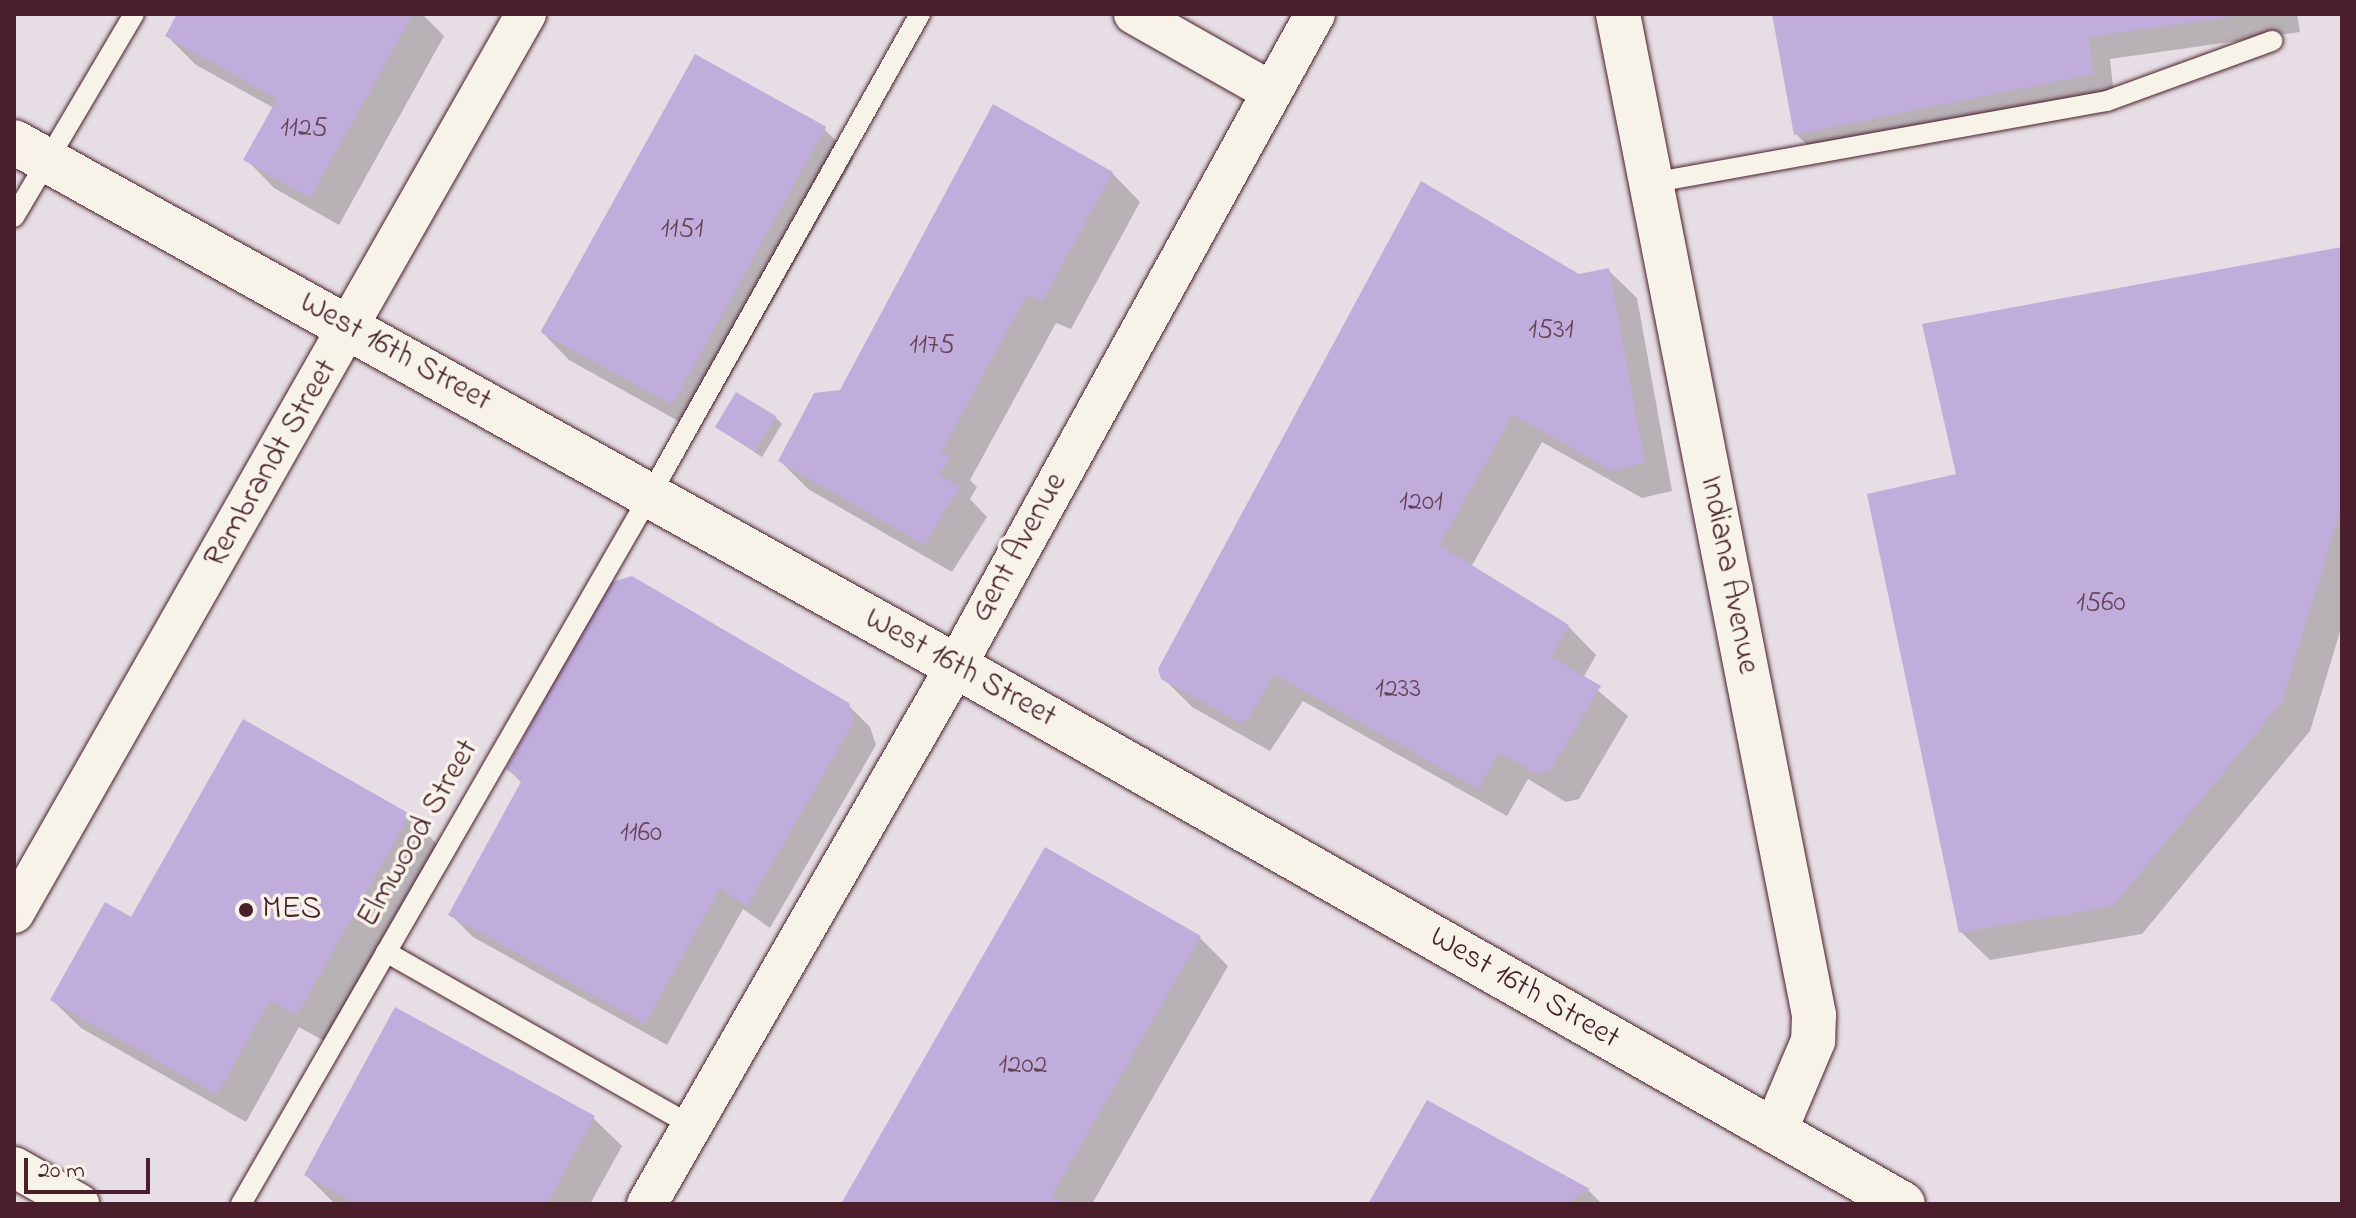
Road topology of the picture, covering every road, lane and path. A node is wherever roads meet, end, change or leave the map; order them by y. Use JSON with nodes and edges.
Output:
{"nodes":[{"id":1,"x":134,"y":14,"type":"edge"},
{"id":2,"x":526,"y":14,"type":"edge"},
{"id":3,"x":920,"y":14,"type":"edge"},
{"id":4,"x":1134,"y":14,"type":"edge"},
{"id":5,"x":1315,"y":14,"type":"edge"},
{"id":6,"x":1618,"y":14,"type":"edge"},
{"id":7,"x":2272,"y":41,"type":"dead end"},
{"id":8,"x":1270,"y":91,"type":"junction"},
{"id":9,"x":32,"y":151,"type":"edge"},
{"id":10,"x":1651,"y":183,"type":"junction"},
{"id":11,"x":14,"y":217,"type":"edge"},
{"id":12,"x":350,"y":327,"type":"junction"},
{"id":13,"x":650,"y":495,"type":"junction"},
{"id":14,"x":956,"y":666,"type":"junction"},
{"id":15,"x":14,"y":913,"type":"edge"},
{"id":16,"x":386,"y":952,"type":"junction"},
{"id":17,"x":692,"y":1126,"type":"junction"},
{"id":18,"x":1775,"y":1131,"type":"junction"},
{"id":19,"x":14,"y":1167,"type":"edge"},
{"id":20,"x":79,"y":1204,"type":"edge"},
{"id":21,"x":241,"y":1204,"type":"edge"},
{"id":22,"x":647,"y":1204,"type":"edge"},
{"id":23,"x":1903,"y":1204,"type":"edge"}],
"edges":[{"from":1,"to":9,"type":"lane"},
{"from":2,"to":12,"type":"street","name":"Rembrandt Street"},
{"from":3,"to":13,"type":"lane","name":"Elmwood Street"},
{"from":4,"to":8,"type":"street"},
{"from":5,"to":8,"type":"street","name":"Gent Avenue"},
{"from":6,"to":10,"type":"main road","name":"Indiana Avenue"},
{"from":7,"to":10,"type":"lane"},
{"from":8,"to":14,"type":"street","name":"Gent Avenue"},
{"from":9,"to":11,"type":"lane"},
{"from":9,"to":12,"type":"main road","name":"West 16th Street"},
{"from":10,"to":18,"type":"main road","name":"Indiana Avenue"},
{"from":12,"to":13,"type":"main road","name":"West 16th Street"},
{"from":12,"to":15,"type":"street","name":"Rembrandt Street"},
{"from":13,"to":14,"type":"main road","name":"West 16th Street"},
{"from":13,"to":16,"type":"lane","name":"Elmwood Street"},
{"from":14,"to":17,"type":"street","name":"Gent Avenue"},
{"from":14,"to":18,"type":"main road","name":"West 16th Street"},
{"from":16,"to":17,"type":"lane"},
{"from":16,"to":21,"type":"lane","name":"Elmwood Street"},
{"from":17,"to":22,"type":"street","name":"Gent Avenue"},
{"from":18,"to":23,"type":"main road","name":"West 16th Street"},
{"from":19,"to":20,"type":"street"}]}
